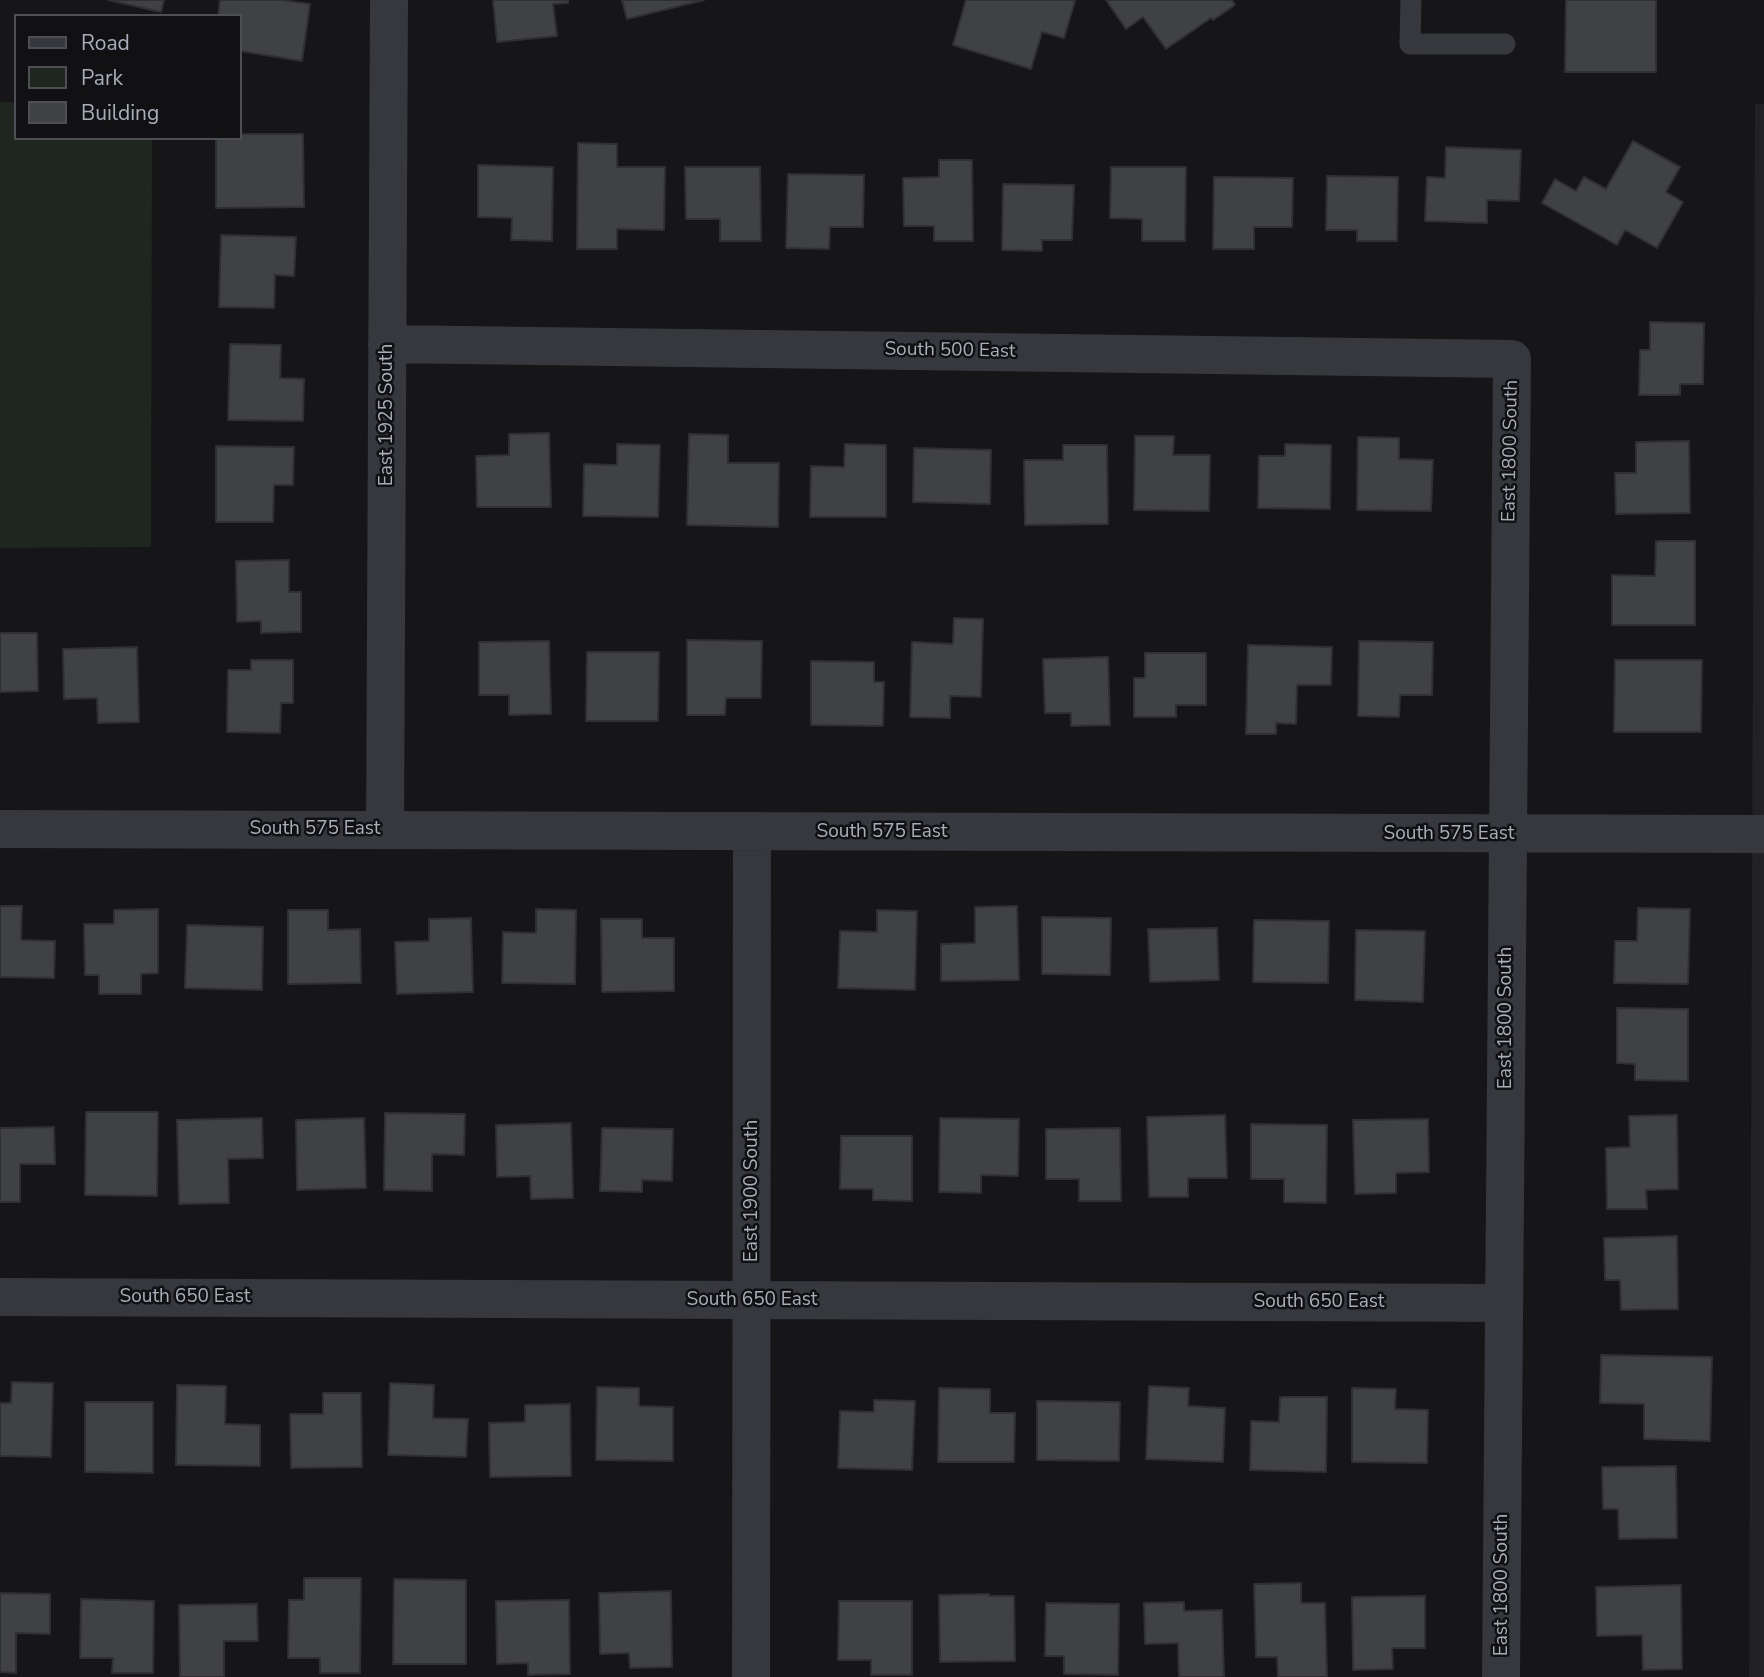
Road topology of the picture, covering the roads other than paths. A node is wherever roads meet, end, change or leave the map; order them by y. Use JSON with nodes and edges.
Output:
{"nodes":[{"id":1,"x":389,"y":0,"type":"edge"},
{"id":2,"x":1411,"y":0,"type":"edge"},
{"id":3,"x":1504,"y":44,"type":"dead end"},
{"id":4,"x":387,"y":344,"type":"junction"},
{"id":5,"x":1512,"y":359,"type":"joint"},
{"id":6,"x":0,"y":828,"type":"edge"},
{"id":7,"x":385,"y":830,"type":"junction"},
{"id":8,"x":752,"y":831,"type":"junction"},
{"id":9,"x":1508,"y":834,"type":"junction"},
{"id":10,"x":1764,"y":834,"type":"edge"},
{"id":11,"x":0,"y":1297,"type":"edge"},
{"id":12,"x":751,"y":1300,"type":"junction"},
{"id":13,"x":1504,"y":1303,"type":"junction"},
{"id":14,"x":751,"y":1677,"type":"edge"},
{"id":15,"x":1501,"y":1677,"type":"edge"}],
"edges":[{"from":1,"to":4,"type":"street","name":"East 1925 South"},
{"from":2,"to":3,"type":"lane"},
{"from":4,"to":5,"type":"street","name":"South 500 East"},
{"from":4,"to":7,"type":"street","name":"East 1925 South"},
{"from":5,"to":9,"type":"street","name":"East 1800 South"},
{"from":6,"to":7,"type":"street","name":"South 575 East"},
{"from":7,"to":8,"type":"street","name":"South 575 East"},
{"from":8,"to":9,"type":"street","name":"South 575 East"},
{"from":8,"to":12,"type":"street","name":"East 1900 South"},
{"from":9,"to":10,"type":"street","name":"South 575 East"},
{"from":9,"to":13,"type":"street","name":"East 1800 South"},
{"from":11,"to":12,"type":"street","name":"South 650 East"},
{"from":12,"to":13,"type":"street","name":"South 650 East"},
{"from":12,"to":14,"type":"street","name":"East 1900 South"},
{"from":13,"to":15,"type":"street","name":"East 1800 South"}]}
